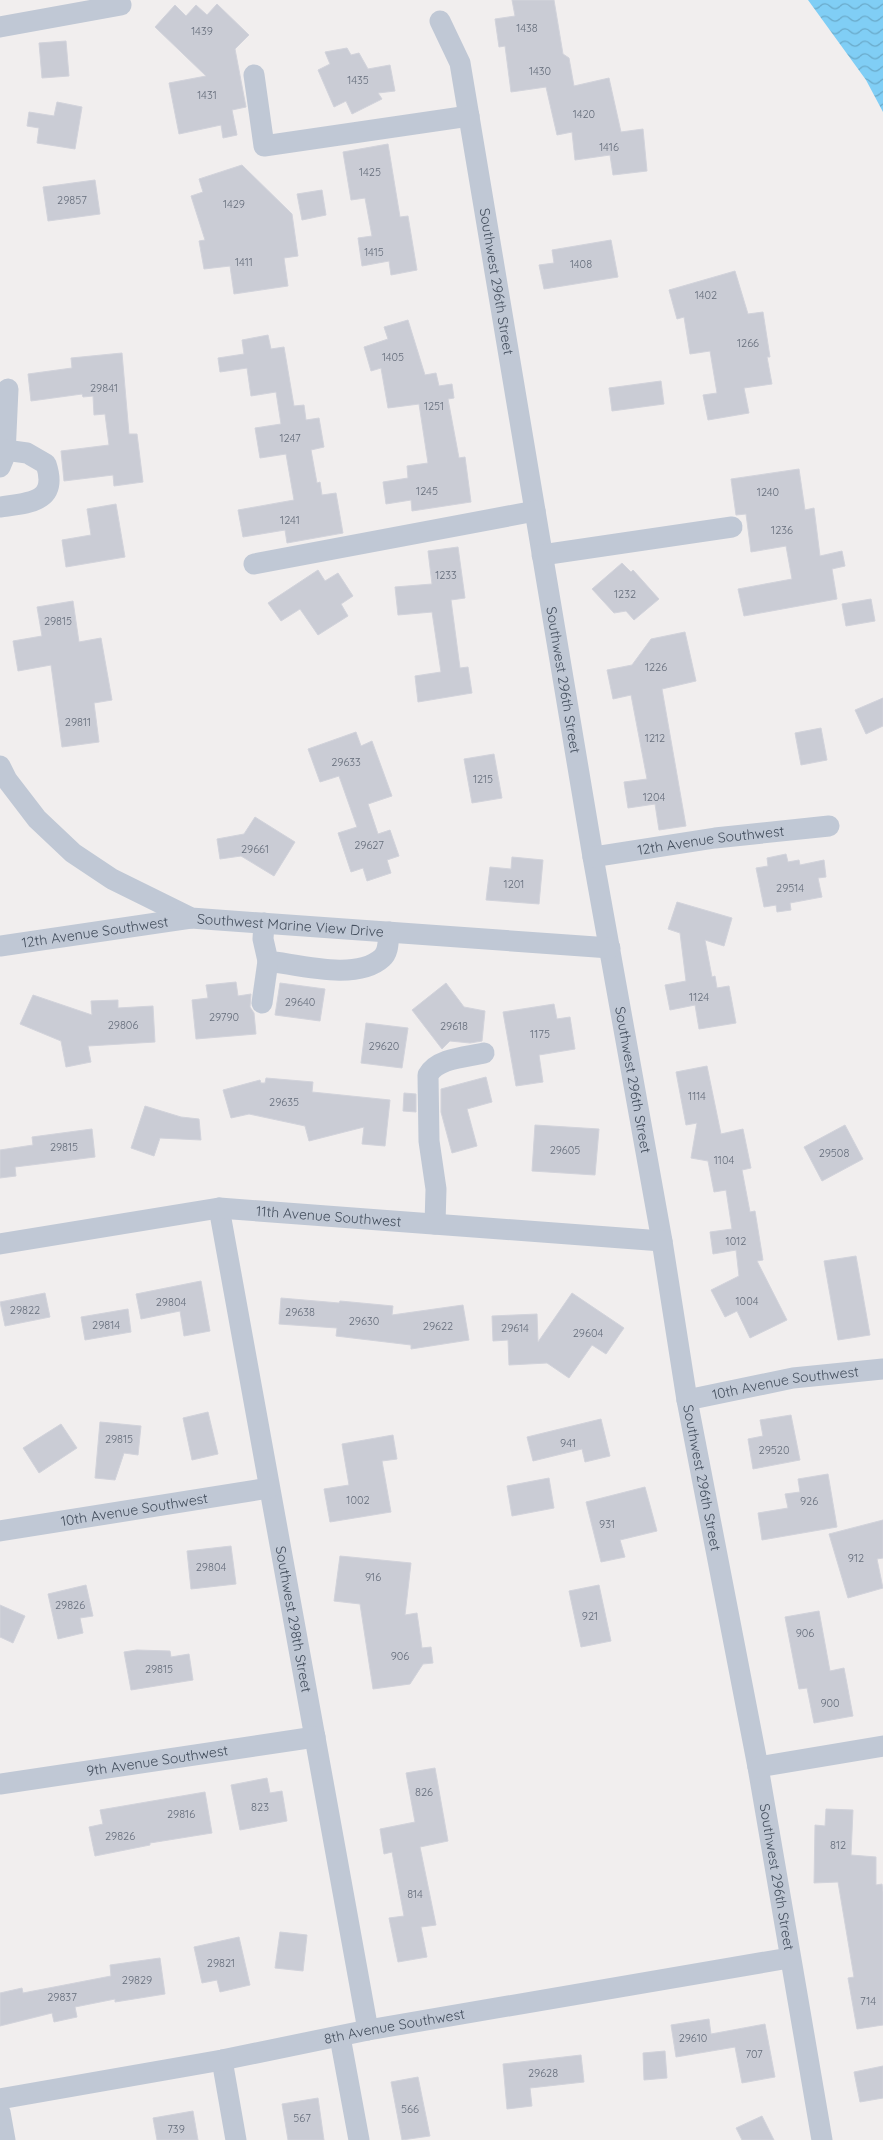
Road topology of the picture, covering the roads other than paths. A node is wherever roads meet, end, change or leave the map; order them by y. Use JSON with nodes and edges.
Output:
{"nodes":[{"id":1,"x":121,"y":5,"type":"dead end"},
{"id":2,"x":440,"y":21,"type":"dead end"},
{"id":3,"x":0,"y":27,"type":"edge"},
{"id":4,"x":254,"y":75,"type":"dead end"},
{"id":5,"x":469,"y":116,"type":"junction"},
{"id":6,"x":8,"y":389,"type":"dead end"},
{"id":7,"x":3,"y":459,"type":"edge"},
{"id":8,"x":0,"y":507,"type":"edge"},
{"id":9,"x":535,"y":511,"type":"junction"},
{"id":10,"x":732,"y":527,"type":"dead end"},
{"id":11,"x":542,"y":555,"type":"junction"},
{"id":12,"x":254,"y":564,"type":"dead end"},
{"id":13,"x":0,"y":766,"type":"edge"},
{"id":14,"x":829,"y":826,"type":"dead end"},
{"id":15,"x":593,"y":857,"type":"junction"},
{"id":16,"x":190,"y":918,"type":"junction"},
{"id":17,"x":264,"y":923,"type":"junction"},
{"id":18,"x":389,"y":932,"type":"junction"},
{"id":19,"x":0,"y":946,"type":"edge"},
{"id":20,"x":610,"y":948,"type":"junction"},
{"id":21,"x":268,"y":961,"type":"junction"},
{"id":22,"x":262,"y":1003,"type":"dead end"},
{"id":23,"x":484,"y":1053,"type":"dead end"},
{"id":24,"x":219,"y":1208,"type":"junction"},
{"id":25,"x":435,"y":1224,"type":"junction"},
{"id":26,"x":662,"y":1241,"type":"junction"},
{"id":27,"x":0,"y":1244,"type":"edge"},
{"id":28,"x":883,"y":1369,"type":"edge"},
{"id":29,"x":687,"y":1400,"type":"junction"},
{"id":30,"x":269,"y":1488,"type":"junction"},
{"id":31,"x":0,"y":1531,"type":"edge"},
{"id":32,"x":315,"y":1737,"type":"junction"},
{"id":33,"x":883,"y":1746,"type":"edge"},
{"id":34,"x":758,"y":1767,"type":"junction"},
{"id":35,"x":0,"y":1784,"type":"edge"},
{"id":36,"x":789,"y":1958,"type":"junction"},
{"id":37,"x":368,"y":2030,"type":"junction"},
{"id":38,"x":340,"y":2037,"type":"junction"},
{"id":39,"x":222,"y":2060,"type":"junction"},
{"id":40,"x":0,"y":2099,"type":"edge"},
{"id":41,"x":0,"y":2112,"type":"edge"},
{"id":42,"x":5,"y":2140,"type":"edge"},
{"id":43,"x":236,"y":2140,"type":"edge"},
{"id":44,"x":359,"y":2140,"type":"edge"},
{"id":45,"x":822,"y":2140,"type":"edge"}],
"edges":[{"from":1,"to":3,"type":"street"},
{"from":2,"to":5,"type":"street","name":"Southwest 296th Street"},
{"from":4,"to":5,"type":"street"},
{"from":5,"to":9,"type":"street","name":"Southwest 296th Street"},
{"from":6,"to":7,"type":"street"},
{"from":7,"to":8,"type":"street"},
{"from":9,"to":11,"type":"street","name":"Southwest 296th Street"},
{"from":9,"to":12,"type":"street"},
{"from":10,"to":11,"type":"street"},
{"from":11,"to":15,"type":"street","name":"Southwest 296th Street"},
{"from":13,"to":16,"type":"street","name":"Southwest Marine View Drive"},
{"from":14,"to":15,"type":"street","name":"12th Avenue Southwest"},
{"from":15,"to":20,"type":"street","name":"Southwest 296th Street"},
{"from":16,"to":17,"type":"street","name":"Southwest Marine View Drive"},
{"from":16,"to":19,"type":"street","name":"12th Avenue Southwest"},
{"from":17,"to":18,"type":"street","name":"Southwest Marine View Drive"},
{"from":17,"to":21,"type":"street"},
{"from":18,"to":20,"type":"street","name":"Southwest Marine View Drive"},
{"from":18,"to":21,"type":"street"},
{"from":20,"to":26,"type":"street","name":"Southwest 296th Street"},
{"from":21,"to":22,"type":"street"},
{"from":23,"to":25,"type":"street"},
{"from":24,"to":25,"type":"street","name":"11th Avenue Southwest"},
{"from":24,"to":27,"type":"street","name":"11th Avenue Southwest"},
{"from":24,"to":30,"type":"street","name":"Southwest 298th Street"},
{"from":25,"to":26,"type":"street","name":"11th Avenue Southwest"},
{"from":26,"to":29,"type":"street","name":"Southwest 296th Street"},
{"from":28,"to":29,"type":"street","name":"10th Avenue Southwest"},
{"from":29,"to":34,"type":"street","name":"Southwest 296th Street"},
{"from":30,"to":31,"type":"street","name":"10th Avenue Southwest"},
{"from":30,"to":32,"type":"street","name":"Southwest 298th Street"},
{"from":32,"to":35,"type":"street","name":"9th Avenue Southwest"},
{"from":32,"to":37,"type":"street","name":"Southwest 298th Street"},
{"from":33,"to":34,"type":"street"},
{"from":34,"to":36,"type":"street","name":"Southwest 296th Street"},
{"from":36,"to":37,"type":"street","name":"8th Avenue Southwest"},
{"from":36,"to":45,"type":"street","name":"Southwest 296th Street"},
{"from":37,"to":38,"type":"street","name":"8th Avenue Southwest"},
{"from":38,"to":39,"type":"street","name":"8th Avenue Southwest"},
{"from":38,"to":44,"type":"street"},
{"from":39,"to":40,"type":"street","name":"8th Avenue Southwest"},
{"from":39,"to":43,"type":"street"},
{"from":41,"to":42,"type":"street"}]}
